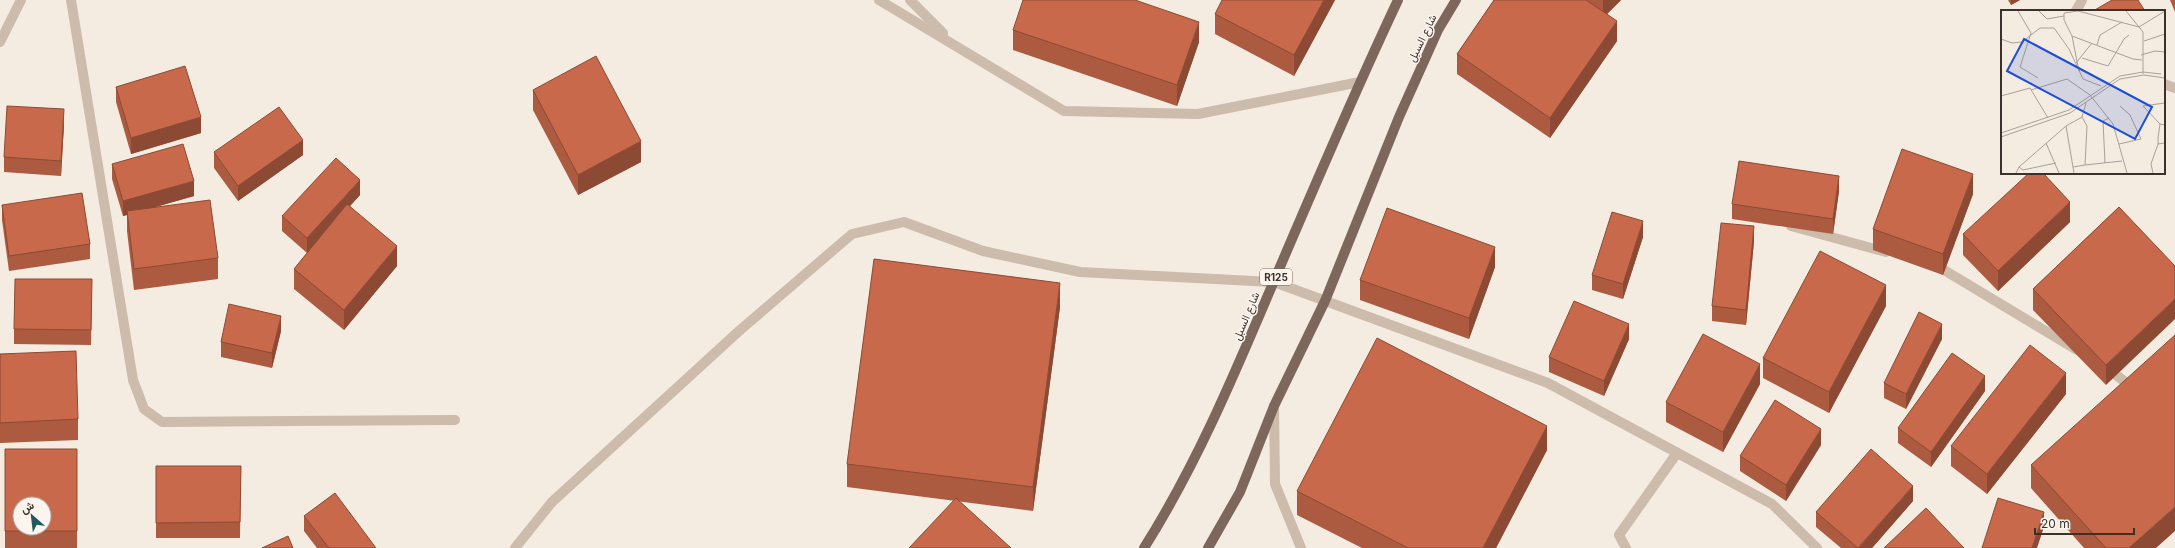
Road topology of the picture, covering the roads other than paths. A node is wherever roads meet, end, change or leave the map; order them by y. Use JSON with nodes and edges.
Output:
{"nodes":[{"id":1,"x":22,"y":0,"type":"edge"},
{"id":2,"x":71,"y":0,"type":"edge"},
{"id":3,"x":879,"y":0,"type":"edge"},
{"id":4,"x":910,"y":0,"type":"edge"},
{"id":5,"x":1398,"y":0,"type":"edge"},
{"id":6,"x":1456,"y":0,"type":"edge"},
{"id":7,"x":2082,"y":0,"type":"edge"},
{"id":8,"x":2077,"y":10,"type":"edge"},
{"id":9,"x":0,"y":42,"type":"edge"},
{"id":10,"x":952,"y":43,"type":"junction"},
{"id":11,"x":1360,"y":82,"type":"junction"},
{"id":12,"x":2165,"y":84,"type":"edge"},
{"id":13,"x":2175,"y":88,"type":"edge"},
{"id":14,"x":1783,"y":224,"type":"edge"},
{"id":15,"x":1895,"y":255,"type":"edge"},
{"id":16,"x":1925,"y":263,"type":"edge"},
{"id":17,"x":1274,"y":282,"type":"junction"},
{"id":18,"x":1325,"y":301,"type":"junction"},
{"id":19,"x":2145,"y":397,"type":"edge"},
{"id":20,"x":1274,"y":406,"type":"junction"},
{"id":21,"x":455,"y":420,"type":"dead end"},
{"id":22,"x":1677,"y":453,"type":"junction"},
{"id":23,"x":515,"y":548,"type":"edge"},
{"id":24,"x":1144,"y":548,"type":"edge"},
{"id":25,"x":1208,"y":548,"type":"edge"},
{"id":26,"x":1301,"y":548,"type":"edge"},
{"id":27,"x":1626,"y":548,"type":"edge"},
{"id":28,"x":1817,"y":548,"type":"edge"}],
"edges":[{"from":1,"to":9,"type":"street"},
{"from":2,"to":21,"type":"street"},
{"from":3,"to":10,"type":"street"},
{"from":4,"to":10,"type":"street"},
{"from":5,"to":11,"type":"main road","name":"شارع السبل","number":"R125"},
{"from":6,"to":18,"type":"main road","name":"شارع السبل"},
{"from":7,"to":8,"type":"street"},
{"from":10,"to":11,"type":"street"},
{"from":11,"to":17,"type":"main road","name":"شارع السبل","number":"R125"},
{"from":12,"to":13,"type":"street"},
{"from":14,"to":15,"type":"street"},
{"from":16,"to":19,"type":"street"},
{"from":17,"to":18,"type":"street"},
{"from":17,"to":23,"type":"street"},
{"from":17,"to":24,"type":"main road","name":"شارع السبل","number":"R125"},
{"from":18,"to":20,"type":"main road","name":"شارع السبل"},
{"from":18,"to":22,"type":"street"},
{"from":20,"to":25,"type":"main road","name":"شارع السبل"},
{"from":20,"to":26,"type":"street"},
{"from":22,"to":27,"type":"street"},
{"from":22,"to":28,"type":"street"}]}
